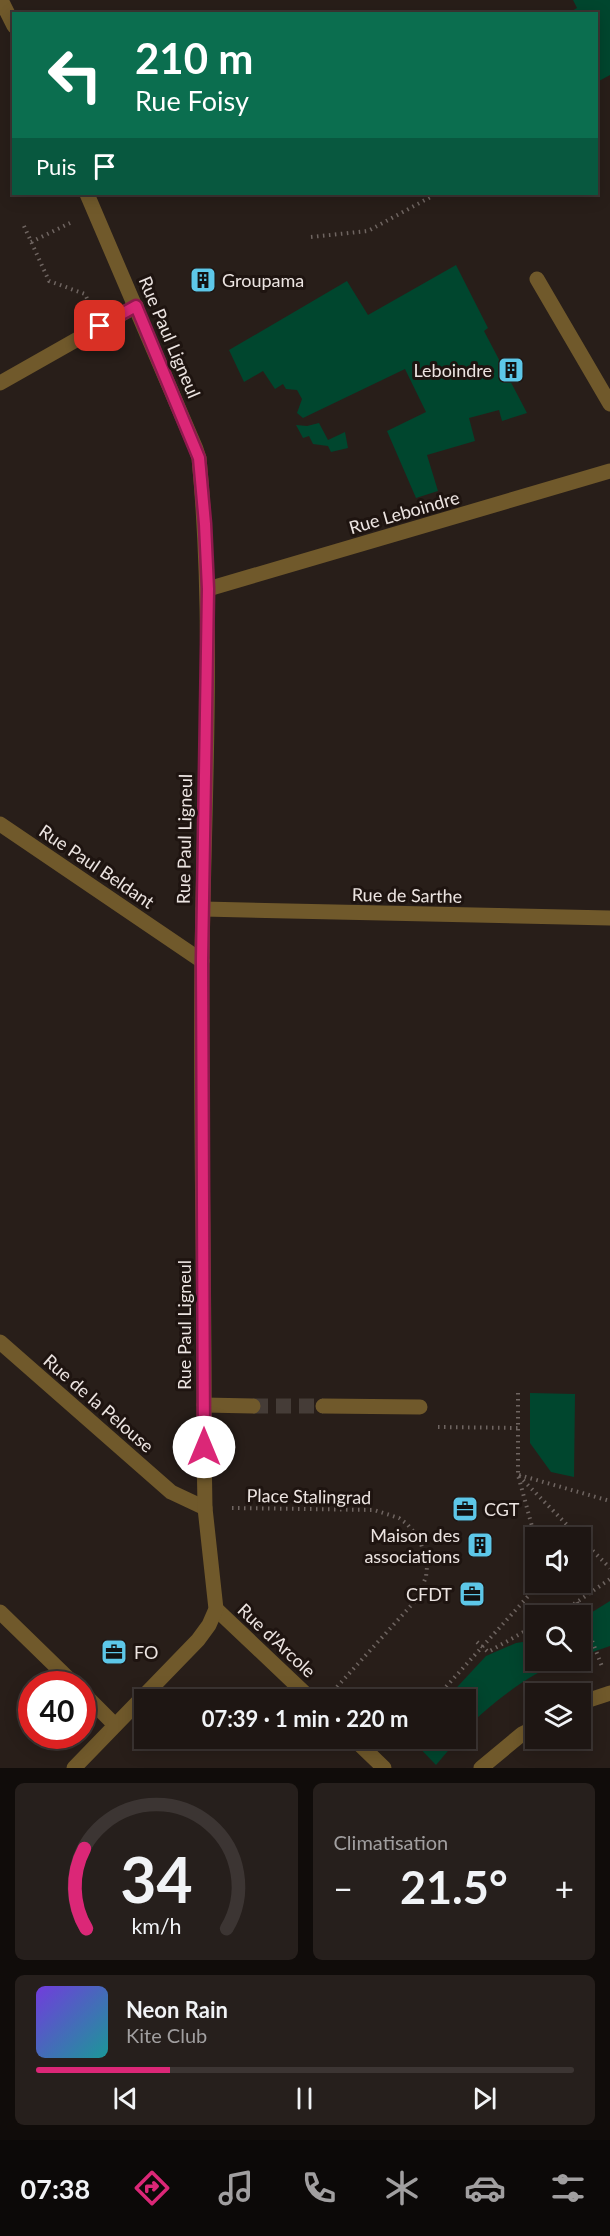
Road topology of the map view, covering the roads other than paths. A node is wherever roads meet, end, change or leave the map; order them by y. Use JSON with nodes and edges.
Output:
{"nodes":[{"id":1,"x":1,"y":0,"type":"edge"},
{"id":2,"x":12,"y":22,"type":"edge"},
{"id":3,"x":87,"y":195,"type":"edge"},
{"id":4,"x":537,"y":279,"type":"dead end"},
{"id":5,"x":136,"y":306,"type":"junction"},
{"id":6,"x":0,"y":382,"type":"edge"},
{"id":7,"x":610,"y":404,"type":"edge"},
{"id":8,"x":610,"y":471,"type":"edge"},
{"id":9,"x":208,"y":589,"type":"junction"},
{"id":10,"x":0,"y":824,"type":"edge"},
{"id":11,"x":203,"y":909,"type":"junction"},
{"id":12,"x":610,"y":918,"type":"edge"},
{"id":13,"x":202,"y":961,"type":"junction"},
{"id":14,"x":0,"y":1342,"type":"edge"},
{"id":15,"x":204,"y":1405,"type":"junction"},
{"id":16,"x":253,"y":1406,"type":"tunnel mouth"},
{"id":17,"x":323,"y":1406,"type":"tunnel mouth"},
{"id":18,"x":420,"y":1407,"type":"dead end"},
{"id":19,"x":205,"y":1508,"type":"junction"},
{"id":20,"x":216,"y":1609,"type":"junction"},
{"id":21,"x":0,"y":1612,"type":"edge"},
{"id":22,"x":61,"y":1671,"type":"edge"},
{"id":23,"x":300,"y":1689,"type":"edge"},
{"id":24,"x":610,"y":1693,"type":"edge"},
{"id":25,"x":591,"y":1699,"type":"edge"},
{"id":26,"x":96,"y":1706,"type":"edge"},
{"id":27,"x":115,"y":1725,"type":"junction"},
{"id":28,"x":525,"y":1732,"type":"edge"},
{"id":29,"x":364,"y":1749,"type":"edge"},
{"id":30,"x":74,"y":1768,"type":"edge"},
{"id":31,"x":384,"y":1768,"type":"edge"},
{"id":32,"x":481,"y":1768,"type":"edge"}],
"edges":[{"from":1,"to":2,"type":"street"},
{"from":3,"to":5,"type":"street","name":"Rue Paul Ligneul"},
{"from":4,"to":7,"type":"street"},
{"from":5,"to":6,"type":"street"},
{"from":5,"to":9,"type":"street","name":"Rue Paul Ligneul"},
{"from":8,"to":9,"type":"street","name":"Rue Leboindre"},
{"from":9,"to":11,"type":"street","name":"Rue Paul Ligneul"},
{"from":10,"to":13,"type":"street","name":"Rue Paul Beldant"},
{"from":11,"to":12,"type":"street","name":"Rue de Sarthe"},
{"from":11,"to":13,"type":"street","name":"Rue Paul Ligneul"},
{"from":13,"to":15,"type":"street","name":"Rue Paul Ligneul"},
{"from":14,"to":19,"type":"street","name":"Rue de la Pelouse"},
{"from":15,"to":16,"type":"street"},
{"from":15,"to":19,"type":"street","name":"Rue Paul Ligneul"},
{"from":17,"to":18,"type":"street"},
{"from":19,"to":20,"type":"street","name":"Rue Paul Ligneul"},
{"from":20,"to":23,"type":"street","name":"Rue d'Arcole"},
{"from":20,"to":27,"type":"street"},
{"from":21,"to":22,"type":"street"},
{"from":24,"to":25,"type":"street"},
{"from":26,"to":27,"type":"street"},
{"from":27,"to":30,"type":"street"},
{"from":28,"to":32,"type":"street"},
{"from":29,"to":31,"type":"street"}]}
